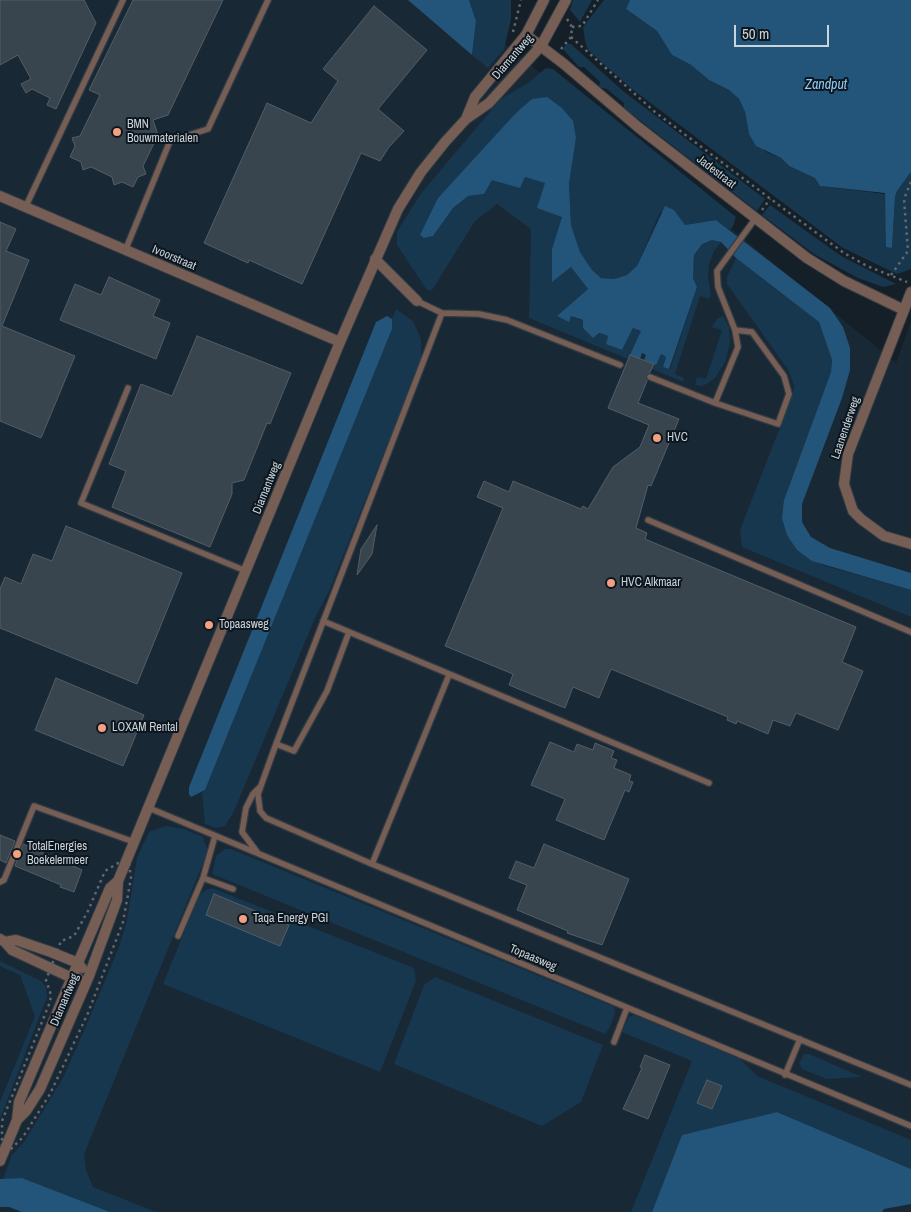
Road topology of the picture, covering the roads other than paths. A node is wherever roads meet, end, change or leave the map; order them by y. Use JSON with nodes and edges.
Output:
{"nodes":[{"id":1,"x":123,"y":0,"type":"edge"},
{"id":2,"x":268,"y":0,"type":"edge"},
{"id":3,"x":544,"y":0,"type":"edge"},
{"id":4,"x":566,"y":0,"type":"edge"},
{"id":5,"x":526,"y":35,"type":"junction"},
{"id":6,"x":541,"y":46,"type":"junction"},
{"id":7,"x":466,"y":119,"type":"junction"},
{"id":8,"x":0,"y":196,"type":"edge"},
{"id":9,"x":25,"y":208,"type":"junction"},
{"id":10,"x":755,"y":219,"type":"junction"},
{"id":11,"x":125,"y":251,"type":"junction"},
{"id":12,"x":375,"y":259,"type":"junction"},
{"id":13,"x":911,"y":292,"type":"edge"},
{"id":14,"x":417,"y":301,"type":"joint"},
{"id":15,"x":904,"y":310,"type":"junction"},
{"id":16,"x":442,"y":313,"type":"junction"},
{"id":17,"x":735,"y":330,"type":"junction"},
{"id":18,"x":340,"y":342,"type":"junction"},
{"id":19,"x":620,"y":365,"type":"dead end"},
{"id":20,"x":650,"y":377,"type":"dead end"},
{"id":21,"x":128,"y":388,"type":"dead end"},
{"id":22,"x":715,"y":403,"type":"junction"},
{"id":23,"x":648,"y":520,"type":"dead end"},
{"id":24,"x":911,"y":544,"type":"edge"},
{"id":25,"x":246,"y":570,"type":"junction"},
{"id":26,"x":324,"y":621,"type":"junction"},
{"id":27,"x":349,"y":632,"type":"junction"},
{"id":28,"x":911,"y":632,"type":"edge"},
{"id":29,"x":449,"y":675,"type":"junction"},
{"id":30,"x":276,"y":744,"type":"junction"},
{"id":31,"x":709,"y":783,"type":"dead end"},
{"id":32,"x":261,"y":787,"type":"junction"},
{"id":33,"x":149,"y":808,"type":"junction"},
{"id":34,"x":215,"y":836,"type":"junction"},
{"id":35,"x":134,"y":842,"type":"junction"},
{"id":36,"x":258,"y":854,"type":"junction"},
{"id":37,"x":372,"y":864,"type":"junction"},
{"id":38,"x":203,"y":878,"type":"junction"},
{"id":39,"x":118,"y":881,"type":"junction"},
{"id":40,"x":0,"y":882,"type":"edge"},
{"id":41,"x":232,"y":889,"type":"dead end"},
{"id":42,"x":178,"y":936,"type":"dead end"},
{"id":43,"x":3,"y":940,"type":"edge"},
{"id":44,"x":78,"y":963,"type":"junction"},
{"id":45,"x":89,"y":976,"type":"junction"},
{"id":46,"x":72,"y":978,"type":"junction"},
{"id":47,"x":627,"y":1008,"type":"junction"},
{"id":48,"x":800,"y":1039,"type":"junction"},
{"id":49,"x":614,"y":1042,"type":"dead end"},
{"id":50,"x":785,"y":1074,"type":"junction"},
{"id":51,"x":911,"y":1085,"type":"edge"},
{"id":52,"x":17,"y":1120,"type":"junction"},
{"id":53,"x":911,"y":1126,"type":"edge"},
{"id":54,"x":0,"y":1161,"type":"edge"}],
"edges":[{"from":1,"to":9,"type":"lane"},
{"from":2,"to":11,"type":"lane"},
{"from":3,"to":5,"type":"street","name":"Diamantweg"},
{"from":4,"to":6,"type":"street","name":"Diamantweg"},
{"from":5,"to":6,"type":"street","name":"Jadestraat"},
{"from":5,"to":7,"type":"street","name":"Diamantweg"},
{"from":6,"to":7,"type":"street","name":"Diamantweg"},
{"from":6,"to":10,"type":"street","name":"Jadestraat"},
{"from":7,"to":12,"type":"street","name":"Diamantweg"},
{"from":8,"to":9,"type":"street","name":"Ivoorstraat"},
{"from":9,"to":11,"type":"street","name":"Ivoorstraat"},
{"from":10,"to":15,"type":"street","name":"Jadestraat"},
{"from":10,"to":17,"type":"lane"},
{"from":11,"to":18,"type":"street","name":"Ivoorstraat"},
{"from":12,"to":14,"type":"street"},
{"from":12,"to":18,"type":"street","name":"Diamantweg"},
{"from":13,"to":15,"type":"street","name":"Laanenderweg"},
{"from":14,"to":16,"type":"lane"},
{"from":15,"to":24,"type":"street","name":"Laanenderweg"},
{"from":16,"to":19,"type":"lane"},
{"from":16,"to":26,"type":"lane"},
{"from":17,"to":22,"type":"lane"},
{"from":17,"to":22,"type":"lane"},
{"from":18,"to":25,"type":"street","name":"Diamantweg"},
{"from":20,"to":22,"type":"lane"},
{"from":21,"to":25,"type":"lane"},
{"from":23,"to":28,"type":"lane"},
{"from":25,"to":33,"type":"street","name":"Diamantweg"},
{"from":26,"to":27,"type":"lane"},
{"from":26,"to":30,"type":"lane"},
{"from":27,"to":29,"type":"lane"},
{"from":27,"to":30,"type":"lane"},
{"from":29,"to":31,"type":"lane"},
{"from":29,"to":37,"type":"lane"},
{"from":30,"to":32,"type":"lane"},
{"from":32,"to":36,"type":"lane"},
{"from":32,"to":37,"type":"lane"},
{"from":33,"to":34,"type":"lane","name":"Topaasweg"},
{"from":33,"to":35,"type":"street","name":"Diamantweg"},
{"from":34,"to":36,"type":"lane","name":"Topaasweg"},
{"from":34,"to":38,"type":"lane"},
{"from":35,"to":39,"type":"street","name":"Diamantweg"},
{"from":35,"to":40,"type":"lane"},
{"from":36,"to":47,"type":"lane","name":"Topaasweg"},
{"from":37,"to":48,"type":"lane"},
{"from":38,"to":41,"type":"lane"},
{"from":38,"to":42,"type":"lane"},
{"from":39,"to":44,"type":"street","name":"Diamantweg"},
{"from":39,"to":45,"type":"street","name":"Diamantweg"},
{"from":43,"to":44,"type":"street"},
{"from":43,"to":46,"type":"street"},
{"from":44,"to":45,"type":"street"},
{"from":44,"to":46,"type":"street","name":"Diamantweg"},
{"from":45,"to":46,"type":"street"},
{"from":45,"to":52,"type":"street","name":"Diamantweg"},
{"from":46,"to":52,"type":"street","name":"Diamantweg"},
{"from":47,"to":49,"type":"lane"},
{"from":47,"to":50,"type":"lane","name":"Topaasweg"},
{"from":48,"to":50,"type":"lane"},
{"from":48,"to":51,"type":"lane"},
{"from":50,"to":53,"type":"lane","name":"Topaasweg"},
{"from":52,"to":54,"type":"street","name":"Diamantweg"}]}
